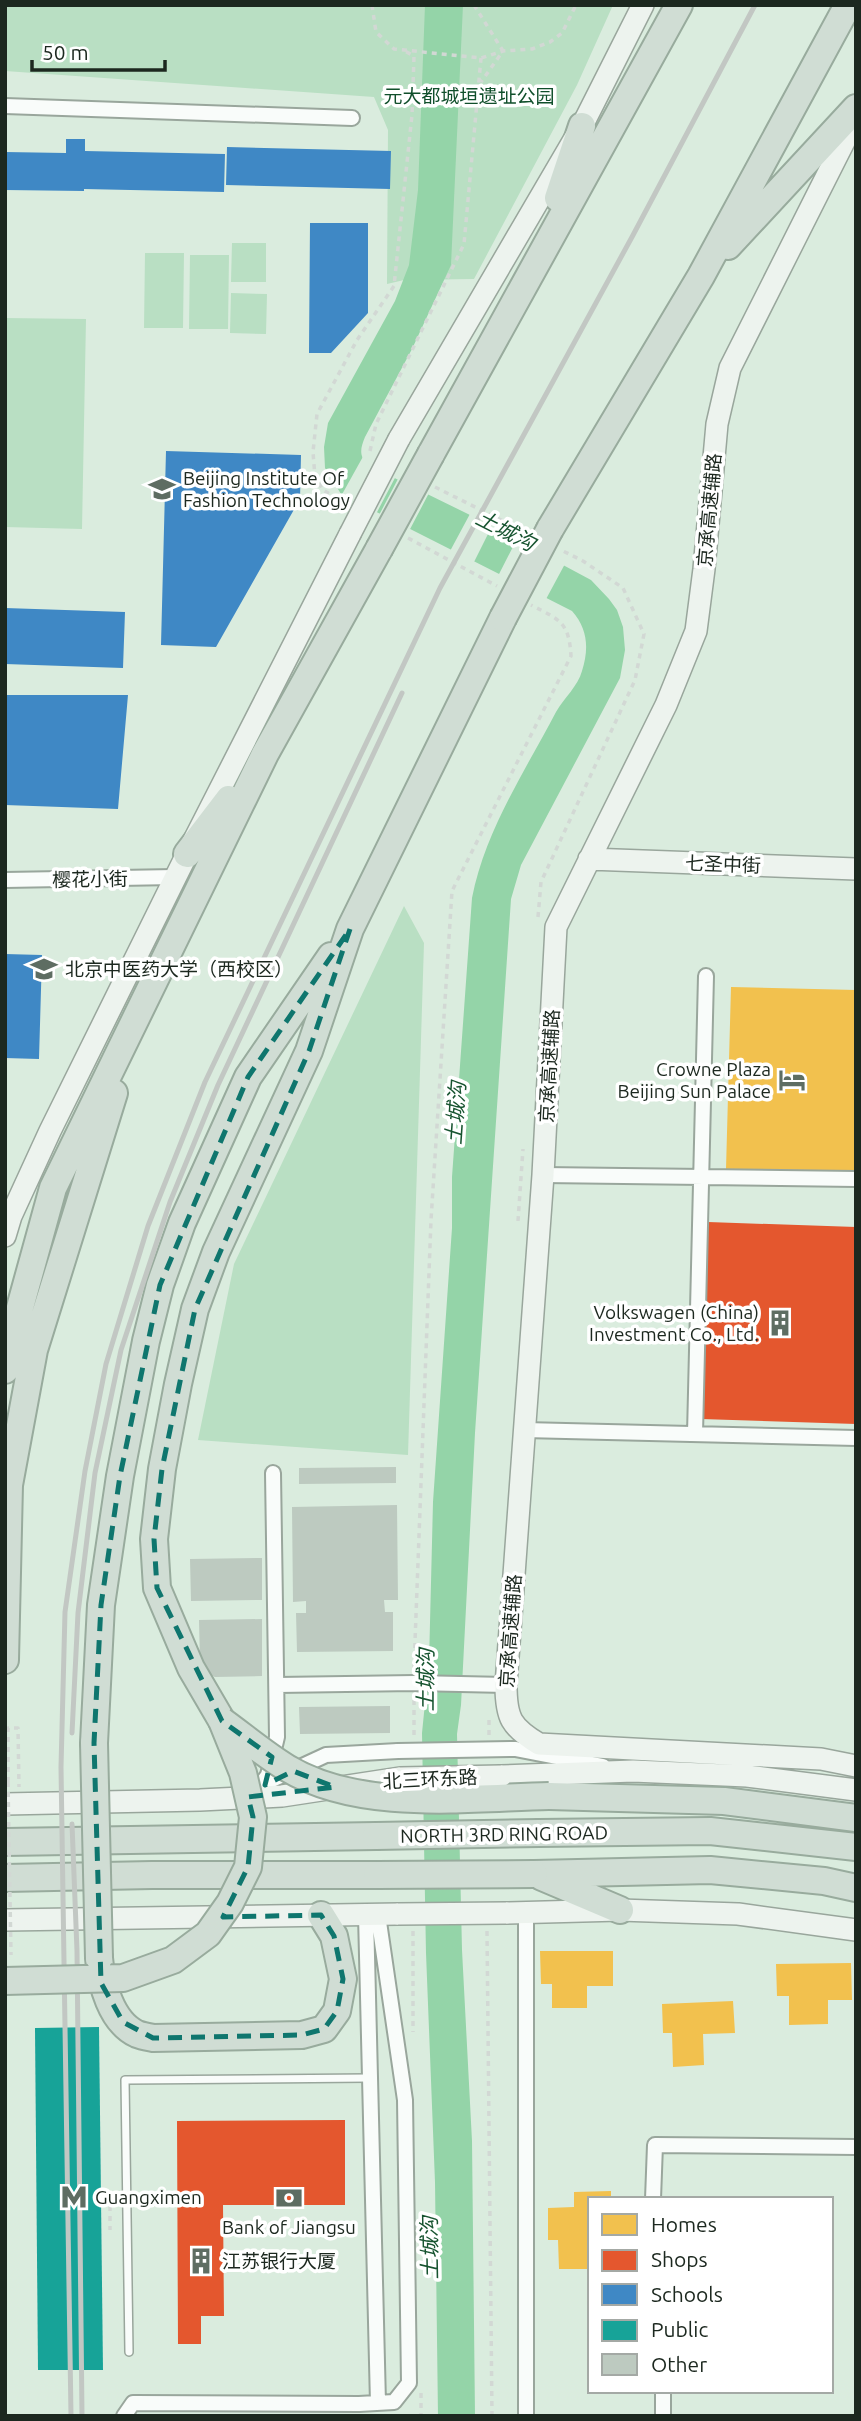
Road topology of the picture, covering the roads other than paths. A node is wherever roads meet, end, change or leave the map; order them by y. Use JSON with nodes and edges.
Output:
{"nodes":[{"id":1,"x":643,"y":5,"type":"edge"},
{"id":2,"x":679,"y":5,"type":"edge"},
{"id":3,"x":848,"y":5,"type":"edge"},
{"id":4,"x":5,"y":106,"type":"edge"},
{"id":5,"x":856,"y":108,"type":"edge"},
{"id":6,"x":352,"y":118,"type":"dead end"},
{"id":7,"x":856,"y":118,"type":"edge"},
{"id":8,"x":582,"y":126,"type":"junction"},
{"id":9,"x":539,"y":256,"type":"junction"},
{"id":10,"x":701,"y":276,"type":"junction"},
{"id":11,"x":265,"y":754,"type":"junction"},
{"id":12,"x":589,"y":859,"type":"junction"},
{"id":13,"x":181,"y":865,"type":"junction"},
{"id":14,"x":856,"y":869,"type":"edge"},
{"id":15,"x":5,"y":880,"type":"edge"},
{"id":16,"x":350,"y":929,"type":"junction"},
{"id":17,"x":706,"y":976,"type":"dead end"},
{"id":18,"x":149,"y":988,"type":"junction"},
{"id":19,"x":543,"y":1175,"type":"junction"},
{"id":20,"x":702,"y":1177,"type":"junction"},
{"id":21,"x":856,"y":1179,"type":"edge"},
{"id":22,"x":5,"y":1236,"type":"edge"},
{"id":23,"x":5,"y":1370,"type":"edge"},
{"id":24,"x":524,"y":1430,"type":"junction"},
{"id":25,"x":695,"y":1434,"type":"junction"},
{"id":26,"x":856,"y":1438,"type":"edge"},
{"id":27,"x":273,"y":1473,"type":"dead end"},
{"id":28,"x":5,"y":1660,"type":"edge"},
{"id":29,"x":278,"y":1685,"type":"junction"},
{"id":30,"x":506,"y":1685,"type":"junction"},
{"id":31,"x":222,"y":1721,"type":"junction"},
{"id":32,"x":856,"y":1766,"type":"edge"},
{"id":33,"x":633,"y":1771,"type":"junction"},
{"id":34,"x":260,"y":1786,"type":"junction"},
{"id":35,"x":856,"y":1790,"type":"edge"},
{"id":36,"x":200,"y":1800,"type":"junction"},
{"id":37,"x":12,"y":1804,"type":"edge"},
{"id":38,"x":856,"y":1818,"type":"edge"},
{"id":39,"x":5,"y":1842,"type":"edge"},
{"id":40,"x":856,"y":1847,"type":"edge"},
{"id":41,"x":534,"y":1874,"type":"junction"},
{"id":42,"x":5,"y":1878,"type":"edge"},
{"id":43,"x":856,"y":1888,"type":"edge"},
{"id":44,"x":620,"y":1910,"type":"junction"},
{"id":45,"x":516,"y":1913,"type":"junction"},
{"id":46,"x":321,"y":1915,"type":"junction"},
{"id":47,"x":389,"y":1917,"type":"junction"},
{"id":48,"x":5,"y":1920,"type":"edge"},
{"id":49,"x":856,"y":1930,"type":"edge"},
{"id":50,"x":5,"y":1981,"type":"edge"},
{"id":51,"x":370,"y":2078,"type":"junction"},
{"id":52,"x":856,"y":2147,"type":"edge"},
{"id":53,"x":653,"y":2197,"type":"edge"},
{"id":54,"x":130,"y":2352,"type":"dead end"},
{"id":55,"x":663,"y":2393,"type":"edge"},
{"id":56,"x":378,"y":2403,"type":"junction"},
{"id":57,"x":124,"y":2416,"type":"edge"},
{"id":58,"x":526,"y":2416,"type":"edge"},
{"id":59,"x":663,"y":2416,"type":"edge"}],
"edges":[{"from":1,"to":8,"type":"street"},
{"from":2,"to":9,"type":"highway"},
{"from":3,"to":10,"type":"highway"},
{"from":4,"to":6,"type":"street"},
{"from":5,"to":10,"type":"highway"},
{"from":7,"to":12,"type":"street","name":"京承高速辅路"},
{"from":8,"to":9,"type":"highway"},
{"from":8,"to":13,"type":"street","bridge":true},
{"from":9,"to":11,"type":"highway","bridge":true},
{"from":10,"to":16,"type":"highway","bridge":true},
{"from":11,"to":13,"type":"highway"},
{"from":11,"to":18,"type":"highway"},
{"from":12,"to":14,"type":"street","name":"七圣中街"},
{"from":12,"to":19,"type":"street","name":"京承高速辅路"},
{"from":13,"to":15,"type":"street","name":"樱花小街"},
{"from":13,"to":22,"type":"street"},
{"from":16,"to":31,"type":"highway"},
{"from":16,"to":46,"type":"highway","bridge":true},
{"from":17,"to":20,"type":"street"},
{"from":18,"to":23,"type":"highway"},
{"from":18,"to":28,"type":"highway"},
{"from":19,"to":20,"type":"street"},
{"from":19,"to":24,"type":"street","name":"京承高速辅路"},
{"from":20,"to":21,"type":"street"},
{"from":20,"to":25,"type":"street"},
{"from":24,"to":25,"type":"street"},
{"from":24,"to":30,"type":"street","name":"京承高速辅路"},
{"from":25,"to":26,"type":"street"},
{"from":27,"to":29,"type":"street"},
{"from":29,"to":30,"type":"street"},
{"from":29,"to":34,"type":"street"},
{"from":30,"to":32,"type":"street","name":"京承高速辅路"},
{"from":31,"to":38,"type":"highway","bridge":true},
{"from":31,"to":50,"type":"highway","bridge":true},
{"from":33,"to":34,"type":"street","bridge":true},
{"from":33,"to":35,"type":"street","name":"北三环东路"},
{"from":33,"to":36,"type":"street","name":"北三环东路","bridge":true},
{"from":34,"to":36,"type":"street"},
{"from":36,"to":37,"type":"street","name":"北三环东路"},
{"from":39,"to":40,"type":"highway","name":"NORTH 3RD RING ROAD","bridge":true},
{"from":41,"to":42,"type":"highway","name":"NORTH 3RD RING ROAD","bridge":true},
{"from":41,"to":43,"type":"highway","name":"NORTH 3RD RING ROAD"},
{"from":41,"to":44,"type":"highway"},
{"from":44,"to":45,"type":"street"},
{"from":44,"to":49,"type":"street"},
{"from":45,"to":47,"type":"street","bridge":true},
{"from":45,"to":58,"type":"street"},
{"from":46,"to":47,"type":"street"},
{"from":46,"to":48,"type":"street"},
{"from":47,"to":51,"type":"street"},
{"from":47,"to":56,"type":"street"},
{"from":51,"to":54,"type":"lane"},
{"from":51,"to":56,"type":"street"},
{"from":52,"to":53,"type":"street"},
{"from":55,"to":59,"type":"street"},
{"from":56,"to":57,"type":"street"}]}
